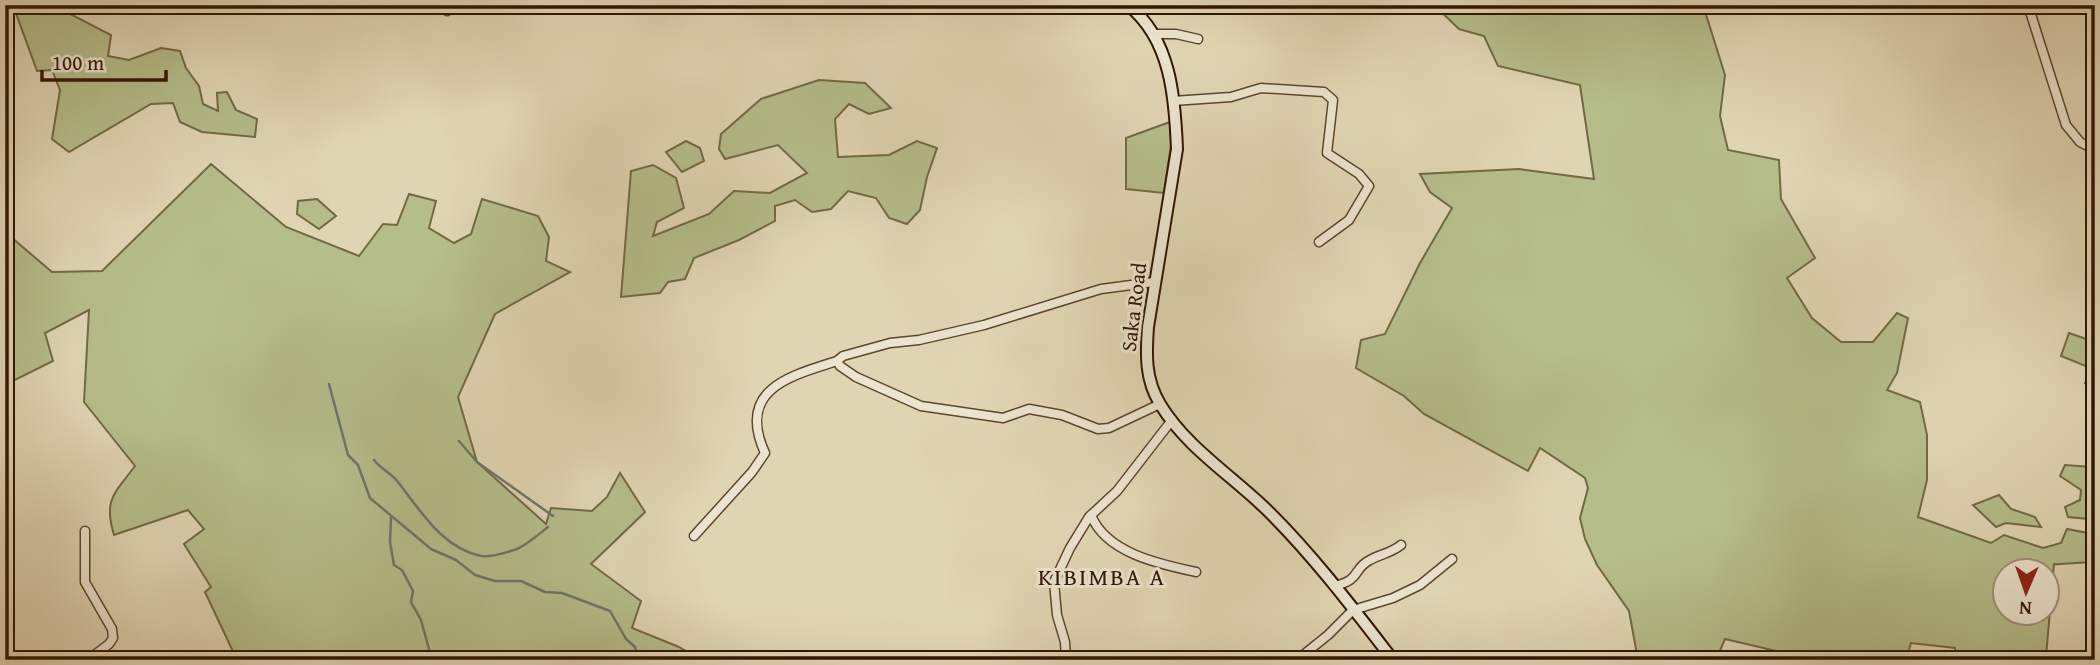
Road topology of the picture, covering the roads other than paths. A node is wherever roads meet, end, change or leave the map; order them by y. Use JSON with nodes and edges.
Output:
{"nodes":[{"id":1,"x":1128,"y":5,"type":"edge"},
{"id":2,"x":2028,"y":5,"type":"edge"},
{"id":3,"x":1152,"y":34,"type":"junction"},
{"id":4,"x":1198,"y":39,"type":"dead end"},
{"id":5,"x":1173,"y":101,"type":"junction"},
{"id":6,"x":2095,"y":150,"type":"edge"},
{"id":7,"x":1319,"y":242,"type":"dead end"},
{"id":8,"x":1154,"y":282,"type":"junction"},
{"id":9,"x":837,"y":361,"type":"junction"},
{"id":10,"x":1160,"y":404,"type":"junction"},
{"id":11,"x":1172,"y":420,"type":"junction"},
{"id":12,"x":1091,"y":514,"type":"junction"},
{"id":13,"x":85,"y":531,"type":"dead end"},
{"id":14,"x":694,"y":536,"type":"dead end"},
{"id":15,"x":1401,"y":545,"type":"dead end"},
{"id":16,"x":1452,"y":559,"type":"dead end"},
{"id":17,"x":1196,"y":572,"type":"dead end"},
{"id":18,"x":1334,"y":586,"type":"junction"},
{"id":19,"x":1353,"y":610,"type":"junction"},
{"id":20,"x":88,"y":660,"type":"edge"},
{"id":21,"x":1066,"y":660,"type":"edge"},
{"id":22,"x":1297,"y":660,"type":"edge"},
{"id":23,"x":1393,"y":660,"type":"edge"}],
"edges":[{"from":1,"to":3,"type":"main road","name":"Saka Road"},
{"from":2,"to":6,"type":"street"},
{"from":3,"to":4,"type":"street"},
{"from":3,"to":5,"type":"main road","name":"Saka Road"},
{"from":5,"to":7,"type":"street"},
{"from":5,"to":8,"type":"main road","name":"Saka Road"},
{"from":8,"to":9,"type":"street"},
{"from":8,"to":10,"type":"main road","name":"Saka Road"},
{"from":9,"to":10,"type":"street"},
{"from":9,"to":14,"type":"street"},
{"from":10,"to":11,"type":"main road","name":"Saka Road"},
{"from":11,"to":12,"type":"street"},
{"from":11,"to":18,"type":"main road","name":"Saka Road"},
{"from":12,"to":17,"type":"street"},
{"from":12,"to":21,"type":"street"},
{"from":13,"to":20,"type":"street"},
{"from":15,"to":18,"type":"street"},
{"from":16,"to":19,"type":"street"},
{"from":18,"to":19,"type":"main road","name":"Saka Road"},
{"from":19,"to":22,"type":"street"},
{"from":19,"to":23,"type":"main road","name":"Saka Road"}]}
